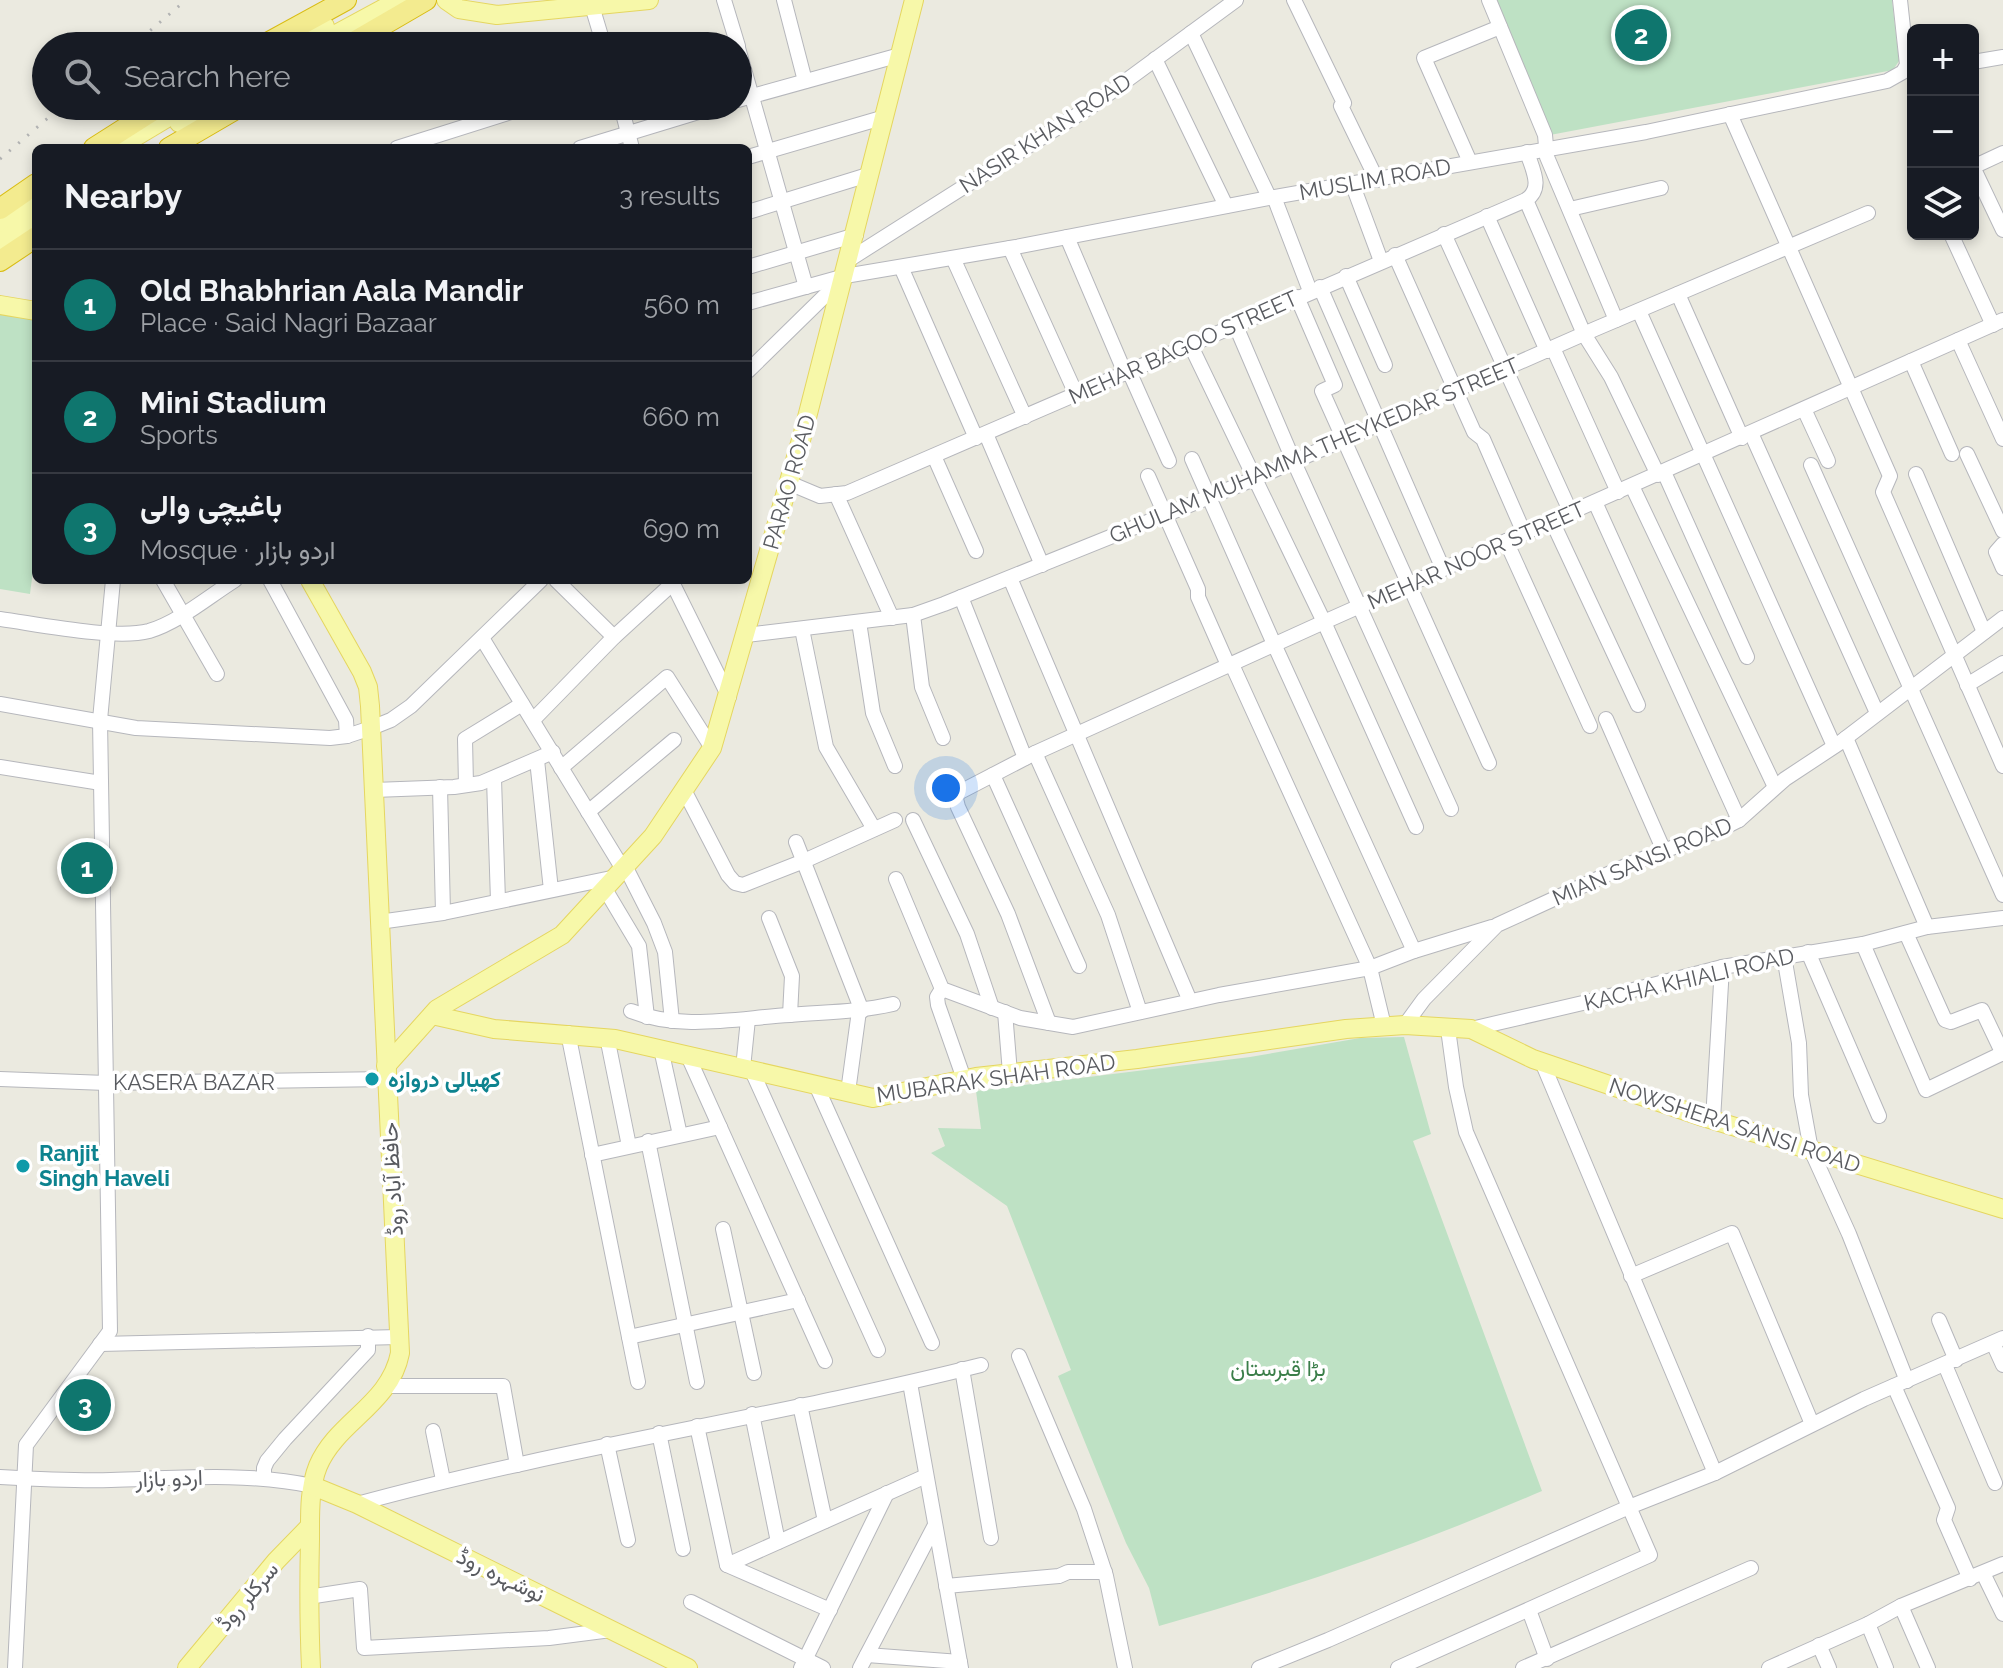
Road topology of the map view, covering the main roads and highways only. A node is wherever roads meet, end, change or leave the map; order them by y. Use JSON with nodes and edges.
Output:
{"nodes":[{"id":1,"x":346,"y":0,"type":"edge"},
{"id":2,"x":373,"y":0,"type":"edge"},
{"id":3,"x":399,"y":0,"type":"edge"},
{"id":4,"x":426,"y":0,"type":"edge"},
{"id":5,"x":446,"y":0,"type":"edge"},
{"id":6,"x":649,"y":0,"type":"edge"},
{"id":7,"x":914,"y":0,"type":"edge"},
{"id":8,"x":288,"y":32,"type":"edge"},
{"id":9,"x":315,"y":32,"type":"edge"},
{"id":10,"x":340,"y":32,"type":"edge"},
{"id":11,"x":371,"y":32,"type":"edge"},
{"id":12,"x":138,"y":120,"type":"edge"},
{"id":13,"x":164,"y":120,"type":"edge"},
{"id":14,"x":185,"y":120,"type":"edge"},
{"id":15,"x":218,"y":120,"type":"edge"},
{"id":16,"x":100,"y":144,"type":"edge"},
{"id":17,"x":124,"y":144,"type":"edge"},
{"id":18,"x":146,"y":144,"type":"edge"},
{"id":19,"x":178,"y":144,"type":"edge"},
{"id":20,"x":32,"y":187,"type":"edge"},
{"id":21,"x":32,"y":203,"type":"edge"},
{"id":22,"x":0,"y":209,"type":"edge"},
{"id":23,"x":32,"y":221,"type":"edge"},
{"id":24,"x":0,"y":228,"type":"edge"},
{"id":25,"x":32,"y":240,"type":"edge"},
{"id":26,"x":0,"y":243,"type":"edge"},
{"id":27,"x":0,"y":261,"type":"edge"},
{"id":28,"x":0,"y":305,"type":"edge"},
{"id":29,"x":32,"y":307,"type":"edge"},
{"id":30,"x":312,"y":584,"type":"edge"},
{"id":31,"x":432,"y":1015,"type":"junction"},
{"id":32,"x":1471,"y":1029,"type":"joint"},
{"id":33,"x":387,"y":1072,"type":"junction"},
{"id":34,"x":2003,"y":1209,"type":"edge"},
{"id":35,"x":313,"y":1486,"type":"junction"},
{"id":36,"x":310,"y":1526,"type":"junction"},
{"id":37,"x":657,"y":1660,"type":"edge"},
{"id":38,"x":187,"y":1668,"type":"edge"},
{"id":39,"x":311,"y":1668,"type":"edge"},
{"id":40,"x":688,"y":1668,"type":"edge"}],
"edges":[{"from":1,"to":8,"type":"highway"},
{"from":2,"to":9,"type":"main road"},
{"from":3,"to":10,"type":"main road"},
{"from":4,"to":11,"type":"highway"},
{"from":5,"to":6,"type":"main road"},
{"from":7,"to":31,"type":"main road","name":"PARAO ROAD"},
{"from":12,"to":16,"type":"highway"},
{"from":13,"to":17,"type":"main road"},
{"from":14,"to":18,"type":"main road"},
{"from":15,"to":19,"type":"highway"},
{"from":20,"to":22,"type":"highway"},
{"from":21,"to":24,"type":"main road"},
{"from":23,"to":26,"type":"main road"},
{"from":25,"to":27,"type":"highway"},
{"from":28,"to":29,"type":"main road"},
{"from":30,"to":33,"type":"main road","name":"حافظ آباد روڈ"},
{"from":31,"to":32,"type":"main road","name":"MUBARAK SHAH ROAD"},
{"from":31,"to":33,"type":"main road","name":"PARAO ROAD"},
{"from":32,"to":34,"type":"main road","name":"NOWSHERA SANSI ROAD"},
{"from":33,"to":35,"type":"main road","name":"حافظ آباد روڈ"},
{"from":35,"to":36,"type":"main road"},
{"from":35,"to":37,"type":"main road","name":"نوشہرہ روڈ"},
{"from":36,"to":38,"type":"main road","name":"سرکلر روڈ"},
{"from":36,"to":39,"type":"main road"},
{"from":37,"to":40,"type":"main road","name":"نوشہرہ روڈ"}]}
